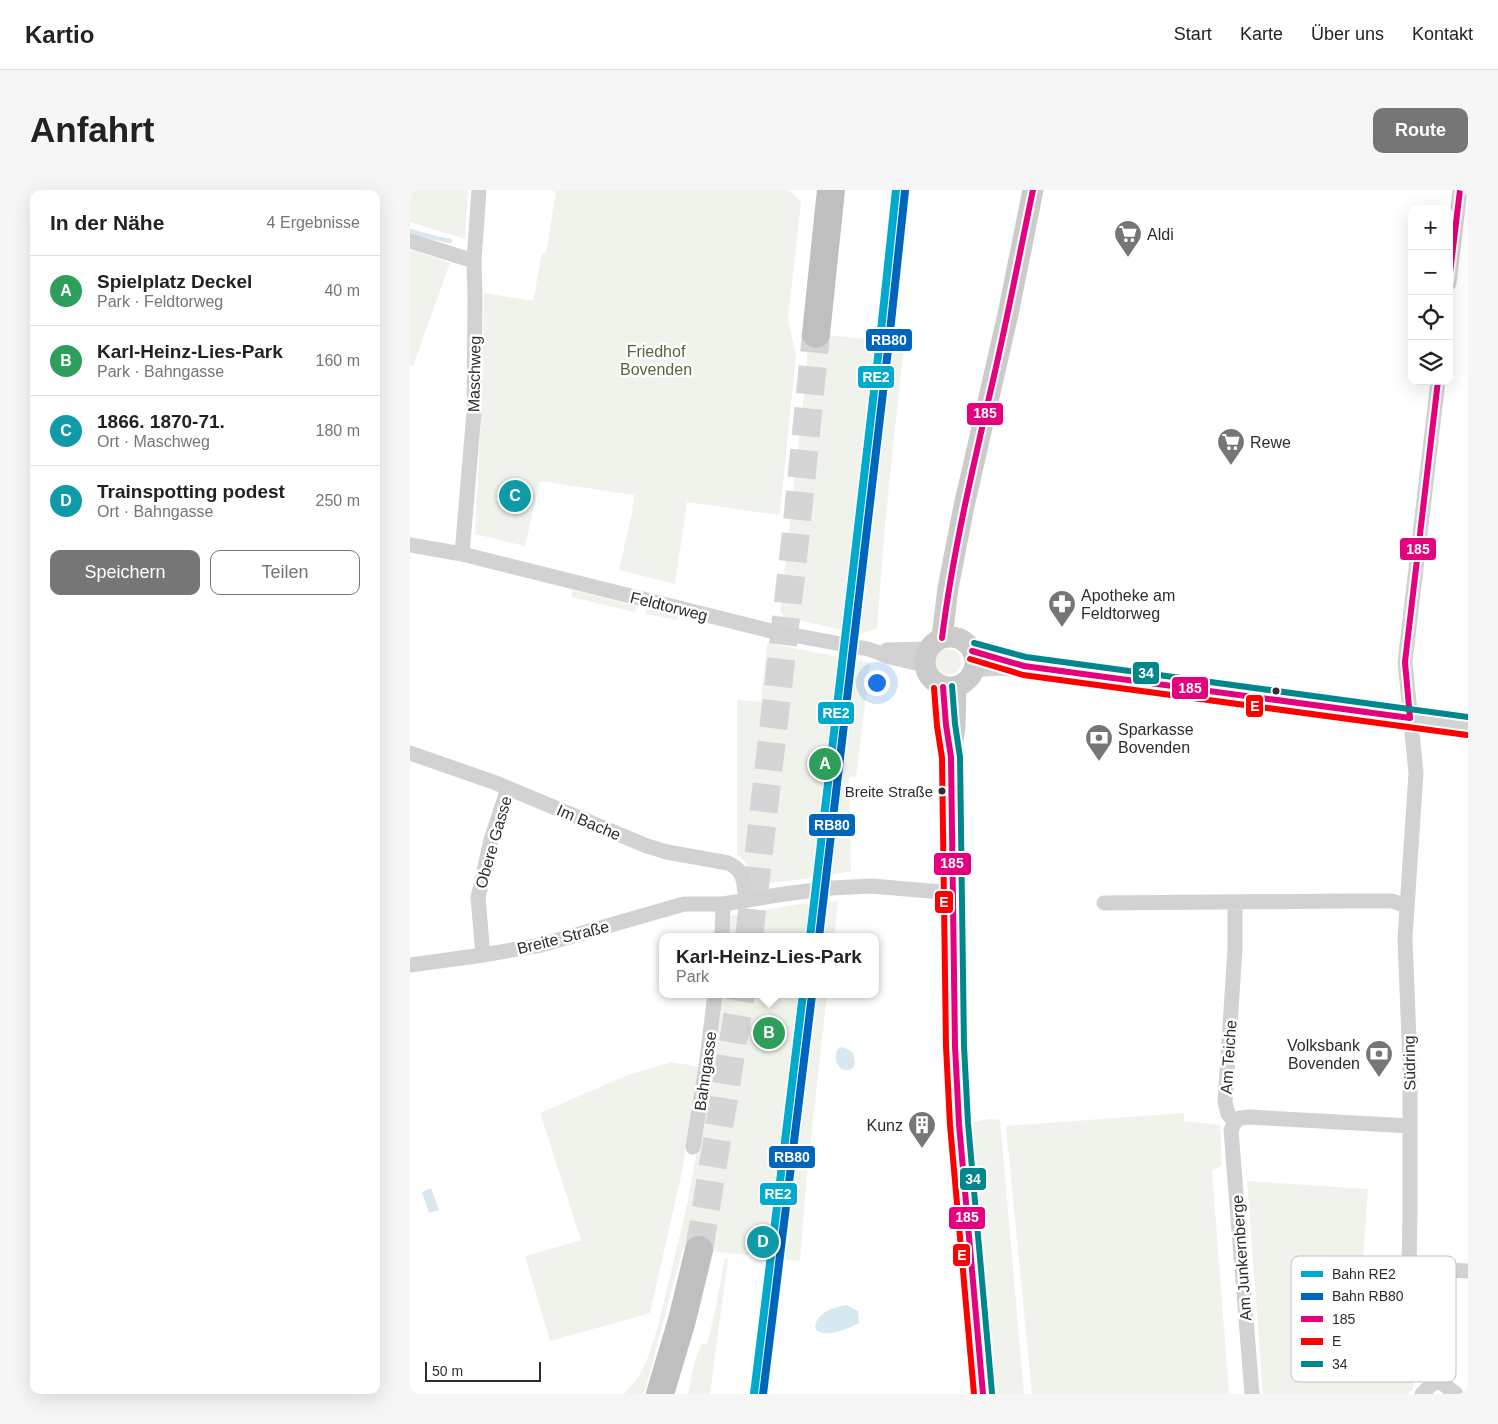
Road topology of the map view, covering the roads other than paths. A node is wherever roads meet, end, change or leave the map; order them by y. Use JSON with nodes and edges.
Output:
{"nodes":[{"id":1,"x":479,"y":190,"type":"edge"},
{"id":2,"x":831,"y":190,"type":"edge"},
{"id":3,"x":1033,"y":190,"type":"edge"},
{"id":4,"x":1460,"y":190,"type":"edge"},
{"id":5,"x":1462,"y":226,"type":"edge"},
{"id":6,"x":410,"y":241,"type":"edge"},
{"id":7,"x":474,"y":261,"type":"junction"},
{"id":8,"x":1453,"y":265,"type":"edge"},
{"id":9,"x":816,"y":334,"type":"tunnel mouth"},
{"id":10,"x":1438,"y":385,"type":"edge"},
{"id":11,"x":410,"y":545,"type":"edge"},
{"id":12,"x":462,"y":554,"type":"junction"},
{"id":13,"x":950,"y":652,"type":"junction"},
{"id":14,"x":950,"y":687,"type":"junction"},
{"id":15,"x":1410,"y":718,"type":"junction"},
{"id":16,"x":1468,"y":726,"type":"edge"},
{"id":17,"x":410,"y":754,"type":"edge"},
{"id":18,"x":508,"y":788,"type":"junction"},
{"id":19,"x":953,"y":893,"type":"junction"},
{"id":20,"x":746,"y":900,"type":"junction"},
{"id":21,"x":1235,"y":902,"type":"junction"},
{"id":22,"x":1104,"y":903,"type":"dead end"},
{"id":23,"x":723,"y":904,"type":"junction"},
{"id":24,"x":1407,"y":906,"type":"junction"},
{"id":25,"x":722,"y":933,"type":"edge"},
{"id":26,"x":483,"y":955,"type":"junction"},
{"id":27,"x":410,"y":965,"type":"edge"},
{"id":28,"x":715,"y":998,"type":"edge"},
{"id":29,"x":1235,"y":1122,"type":"junction"},
{"id":30,"x":1410,"y":1126,"type":"junction"},
{"id":31,"x":693,"y":1147,"type":"dead end"},
{"id":32,"x":1409,"y":1256,"type":"edge"},
{"id":33,"x":1434,"y":1382,"type":"edge"},
{"id":34,"x":1441,"y":1382,"type":"edge"},
{"id":35,"x":660,"y":1394,"type":"edge"},
{"id":36,"x":680,"y":1394,"type":"edge"},
{"id":37,"x":983,"y":1394,"type":"edge"},
{"id":38,"x":1252,"y":1394,"type":"edge"},
{"id":39,"x":1422,"y":1394,"type":"edge"},
{"id":40,"x":1456,"y":1394,"type":"edge"}],
"edges":[{"from":1,"to":7,"type":"street","name":"Maschweg"},
{"from":2,"to":9,"type":"highway"},
{"from":3,"to":13,"type":"street"},
{"from":4,"to":5,"type":"street"},
{"from":5,"to":8,"type":"street"},
{"from":6,"to":7,"type":"street"},
{"from":7,"to":12,"type":"street","name":"Maschweg"},
{"from":10,"to":15,"type":"street","name":"Südring"},
{"from":11,"to":12,"type":"street","name":"Feldtorweg"},
{"from":12,"to":13,"type":"street","name":"Feldtorweg"},
{"from":13,"to":14,"type":"street"},
{"from":13,"to":14,"type":"street"},
{"from":13,"to":15,"type":"street","name":"Feldtorweg"},
{"from":14,"to":19,"type":"street"},
{"from":15,"to":16,"type":"street","name":"Feldtorweg"},
{"from":15,"to":24,"type":"street","name":"Südring"},
{"from":17,"to":18,"type":"street","name":"Im Bache"},
{"from":18,"to":20,"type":"street","name":"Im Bache"},
{"from":18,"to":26,"type":"street","name":"Obere Gasse"},
{"from":19,"to":20,"type":"street","name":"Breite Straße"},
{"from":19,"to":37,"type":"street"},
{"from":20,"to":23,"type":"street","name":"Breite Straße"},
{"from":21,"to":22,"type":"street"},
{"from":21,"to":24,"type":"street"},
{"from":21,"to":29,"type":"street","name":"Am Teiche"},
{"from":23,"to":25,"type":"street"},
{"from":23,"to":26,"type":"street","name":"Breite Straße"},
{"from":24,"to":30,"type":"street","name":"Südring"},
{"from":26,"to":27,"type":"street","name":"Breite Straße"},
{"from":28,"to":31,"type":"street","name":"Bahngasse"},
{"from":29,"to":30,"type":"street","name":"Am Teiche"},
{"from":29,"to":38,"type":"street","name":"Am Junkernberge"},
{"from":30,"to":32,"type":"street","name":"Südring"},
{"from":33,"to":39,"type":"street"},
{"from":34,"to":40,"type":"street","name":"Südring"},
{"from":35,"to":36,"type":"highway"}]}
